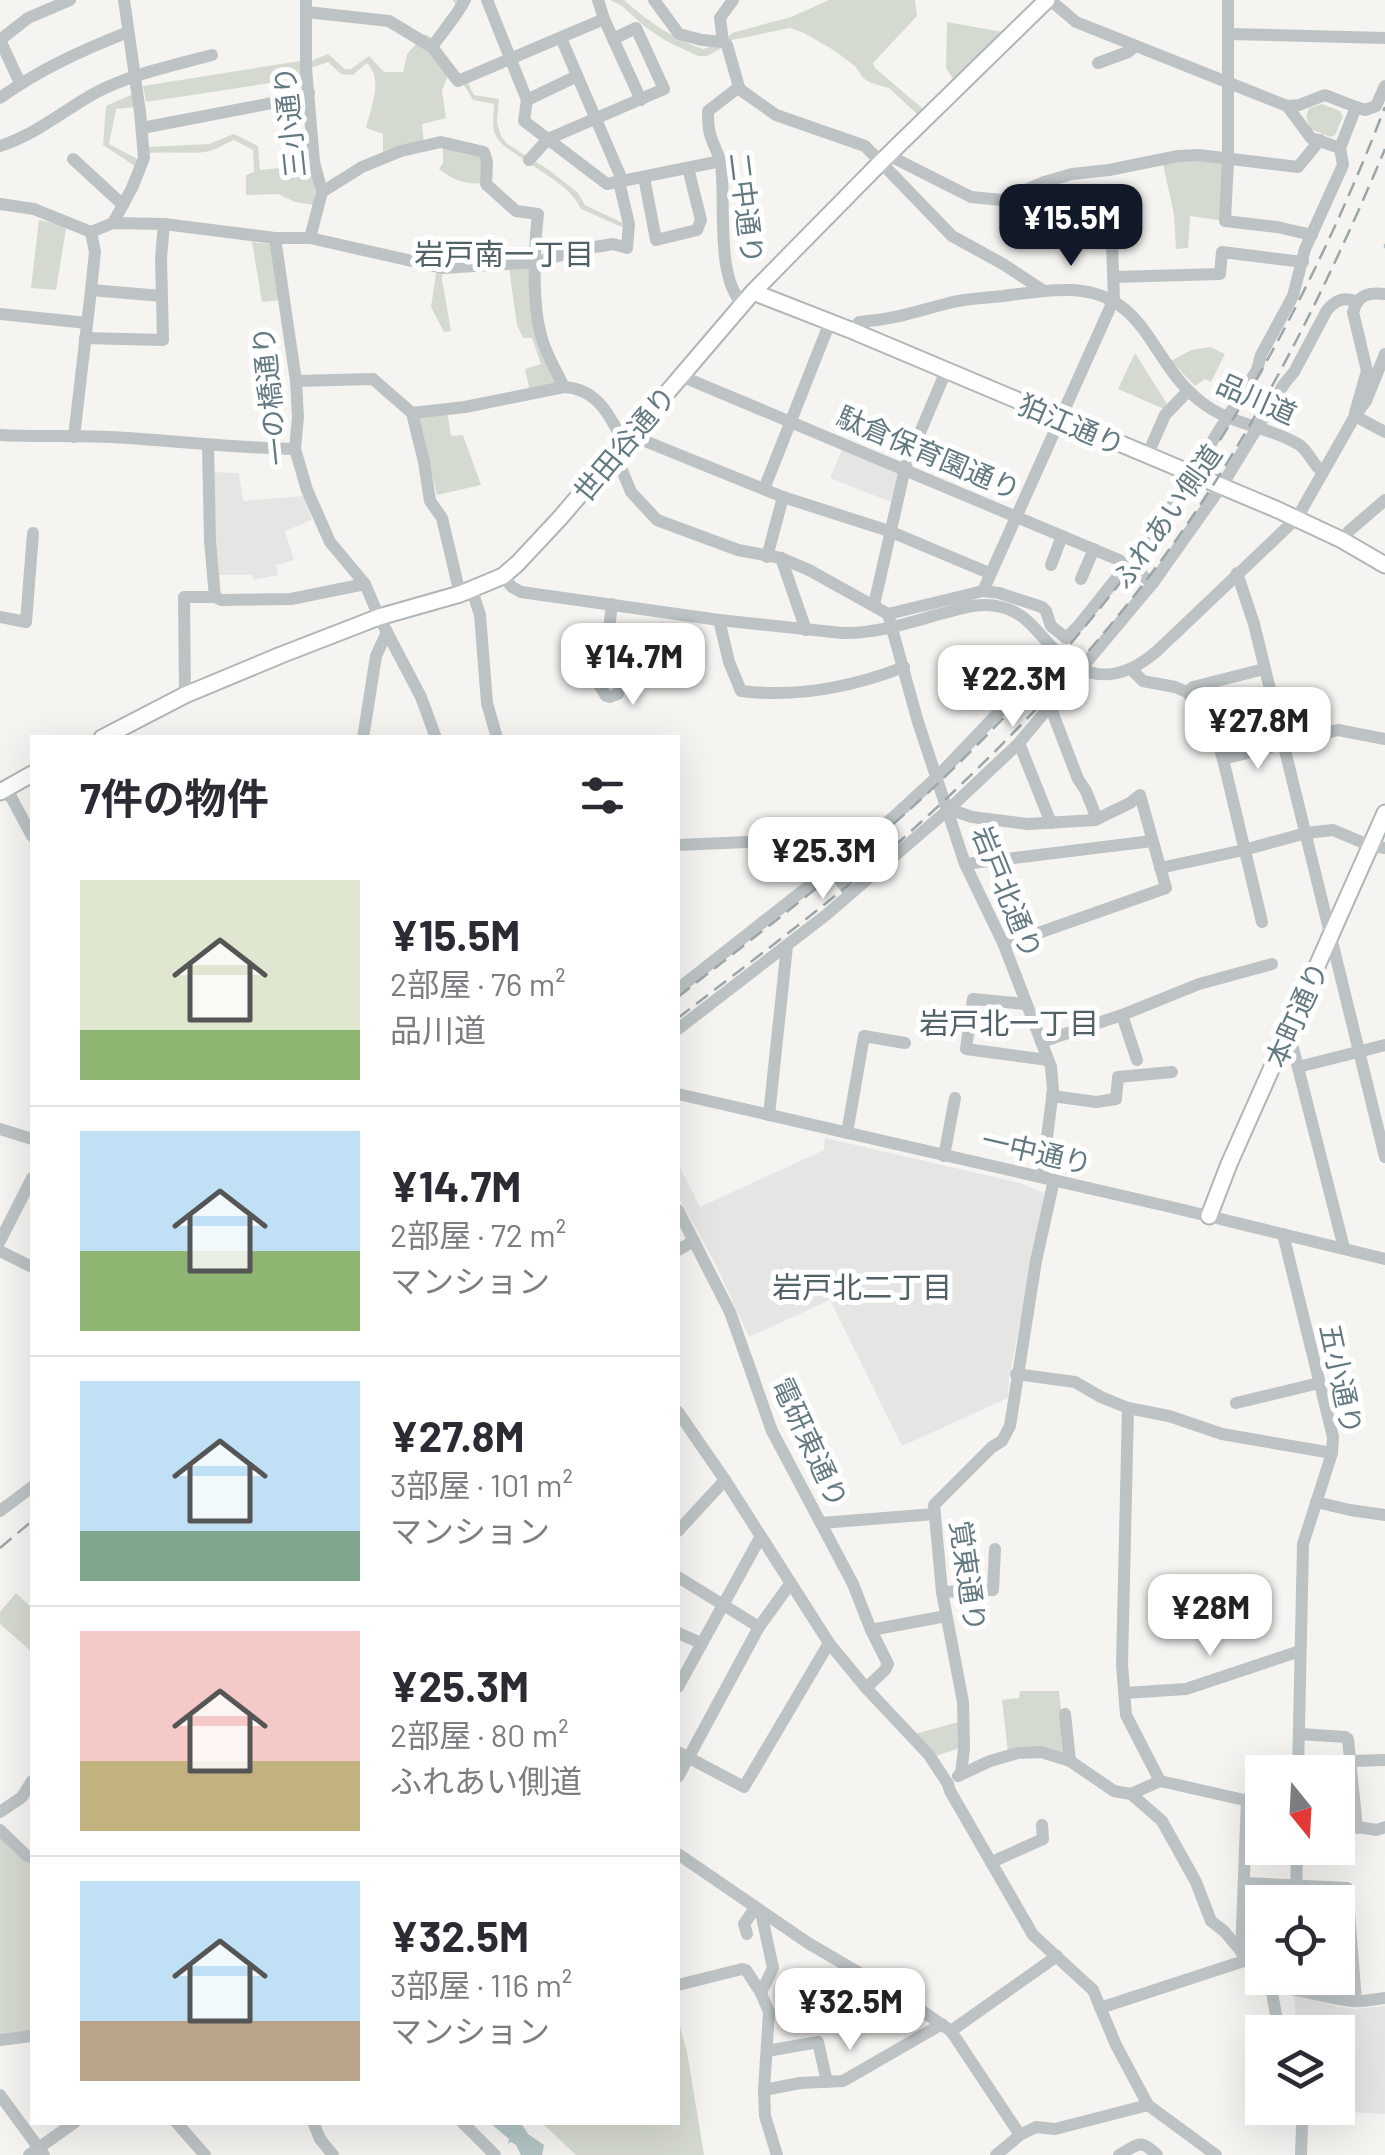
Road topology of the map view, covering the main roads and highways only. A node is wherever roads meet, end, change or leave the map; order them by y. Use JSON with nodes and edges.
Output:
{"nodes":[{"id":1,"x":1049,"y":0,"type":"edge"},
{"id":2,"x":748,"y":298,"type":"junction"},
{"id":3,"x":1385,"y":565,"type":"edge"},
{"id":4,"x":108,"y":735,"type":"edge"},
{"id":5,"x":30,"y":775,"type":"edge"},
{"id":6,"x":0,"y":791,"type":"edge"},
{"id":7,"x":1385,"y":813,"type":"edge"},
{"id":8,"x":1378,"y":847,"type":"edge"},
{"id":9,"x":1209,"y":1216,"type":"road end"}],
"edges":[{"from":1,"to":2,"type":"main road","name":"世田谷通り"},
{"from":2,"to":3,"type":"main road","name":"狛江通り"},
{"from":2,"to":4,"type":"main road","name":"世田谷通り"},
{"from":5,"to":6,"type":"main road"},
{"from":7,"to":8,"type":"main road","name":"本町通り"},
{"from":8,"to":9,"type":"main road","name":"本町通り"}]}
